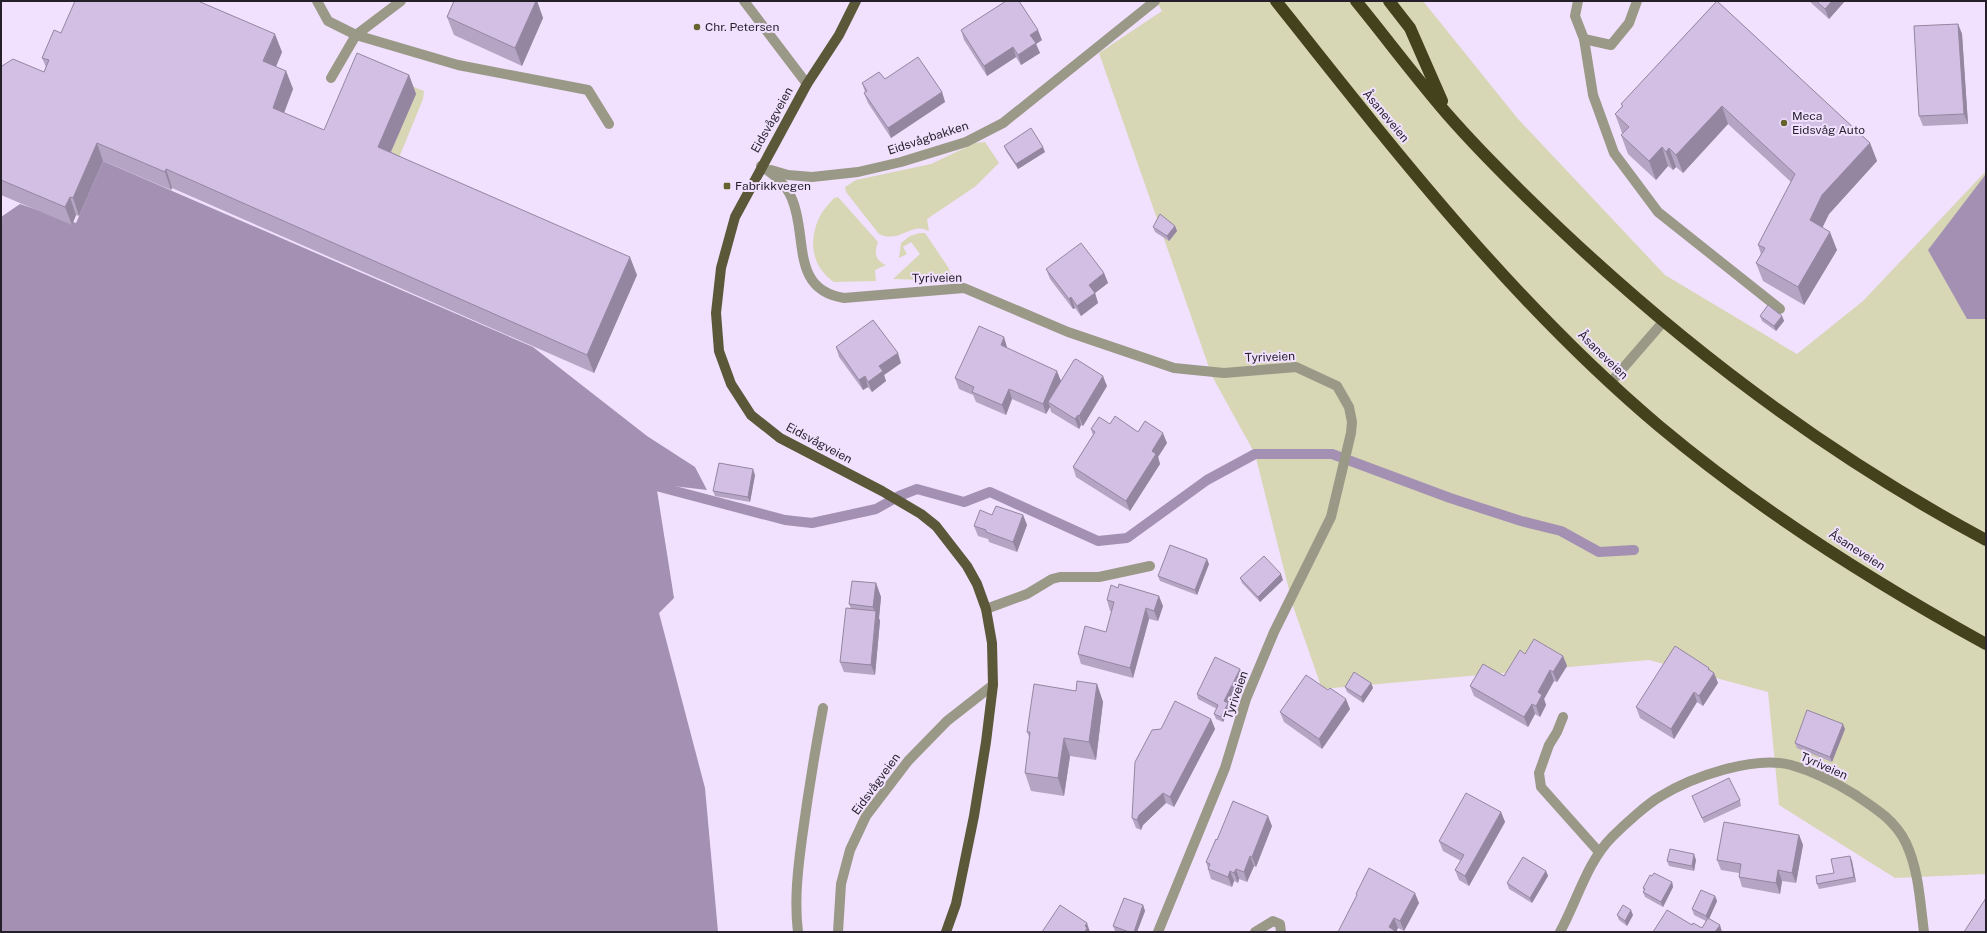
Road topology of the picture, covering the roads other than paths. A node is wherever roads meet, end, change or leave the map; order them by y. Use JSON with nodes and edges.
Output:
{"nodes":[{"id":1,"x":317,"y":1,"type":"edge"},
{"id":2,"x":401,"y":1,"type":"edge"},
{"id":3,"x":744,"y":1,"type":"edge"},
{"id":4,"x":856,"y":1,"type":"edge"},
{"id":5,"x":1155,"y":1,"type":"edge"},
{"id":6,"x":1276,"y":1,"type":"edge"},
{"id":7,"x":1356,"y":1,"type":"edge"},
{"id":8,"x":1389,"y":1,"type":"edge"},
{"id":9,"x":1578,"y":1,"type":"edge"},
{"id":10,"x":1637,"y":1,"type":"edge"},
{"id":11,"x":356,"y":35,"type":"junction"},
{"id":12,"x":1584,"y":39,"type":"junction"},
{"id":13,"x":331,"y":78,"type":"dead end"},
{"id":14,"x":807,"y":84,"type":"junction"},
{"id":15,"x":1448,"y":115,"type":"junction"},
{"id":16,"x":609,"y":124,"type":"dead end"},
{"id":17,"x":761,"y":166,"type":"junction"},
{"id":18,"x":1780,"y":309,"type":"dead end"},
{"id":19,"x":1663,"y":322,"type":"junction"},
{"id":20,"x":1611,"y":382,"type":"junction"},
{"id":21,"x":1986,"y":540,"type":"edge"},
{"id":22,"x":1150,"y":566,"type":"dead end"},
{"id":23,"x":986,"y":609,"type":"junction"},
{"id":24,"x":1986,"y":644,"type":"edge"},
{"id":25,"x":993,"y":685,"type":"junction"},
{"id":26,"x":823,"y":708,"type":"dead end"},
{"id":27,"x":1563,"y":717,"type":"dead end"},
{"id":28,"x":1599,"y":852,"type":"junction"},
{"id":29,"x":798,"y":932,"type":"edge"},
{"id":30,"x":838,"y":932,"type":"edge"},
{"id":31,"x":946,"y":932,"type":"edge"},
{"id":32,"x":1158,"y":932,"type":"edge"},
{"id":33,"x":1255,"y":932,"type":"edge"},
{"id":34,"x":1280,"y":932,"type":"edge"},
{"id":35,"x":1560,"y":932,"type":"edge"},
{"id":36,"x":1924,"y":932,"type":"edge"}],
"edges":[{"from":1,"to":11,"type":"street"},
{"from":2,"to":11,"type":"street"},
{"from":3,"to":14,"type":"street"},
{"from":4,"to":14,"type":"main road","name":"Eidsvågveien"},
{"from":5,"to":17,"type":"street","name":"Eidsvågbakken"},
{"from":6,"to":20,"type":"highway","name":"Åsaneveien"},
{"from":7,"to":15,"type":"highway"},
{"from":8,"to":15,"type":"highway"},
{"from":9,"to":12,"type":"street"},
{"from":10,"to":12,"type":"street"},
{"from":11,"to":13,"type":"street"},
{"from":11,"to":16,"type":"street"},
{"from":12,"to":18,"type":"street"},
{"from":14,"to":17,"type":"main road","name":"Eidsvågveien"},
{"from":15,"to":19,"type":"highway"},
{"from":17,"to":23,"type":"main road","name":"Eidsvågveien"},
{"from":17,"to":32,"type":"street","name":"Tyriveien"},
{"from":19,"to":20,"type":"street"},
{"from":19,"to":21,"type":"highway"},
{"from":20,"to":24,"type":"highway","name":"Åsaneveien"},
{"from":22,"to":23,"type":"street"},
{"from":23,"to":25,"type":"main road","name":"Eidsvågveien"},
{"from":25,"to":30,"type":"street","name":"Eidsvågveien"},
{"from":25,"to":31,"type":"main road","name":"Eidsvågveien"},
{"from":26,"to":29,"type":"street"},
{"from":27,"to":28,"type":"street"},
{"from":28,"to":35,"type":"street","name":"Tyriveien"},
{"from":28,"to":36,"type":"street","name":"Tyriveien"},
{"from":33,"to":34,"type":"street"}]}
